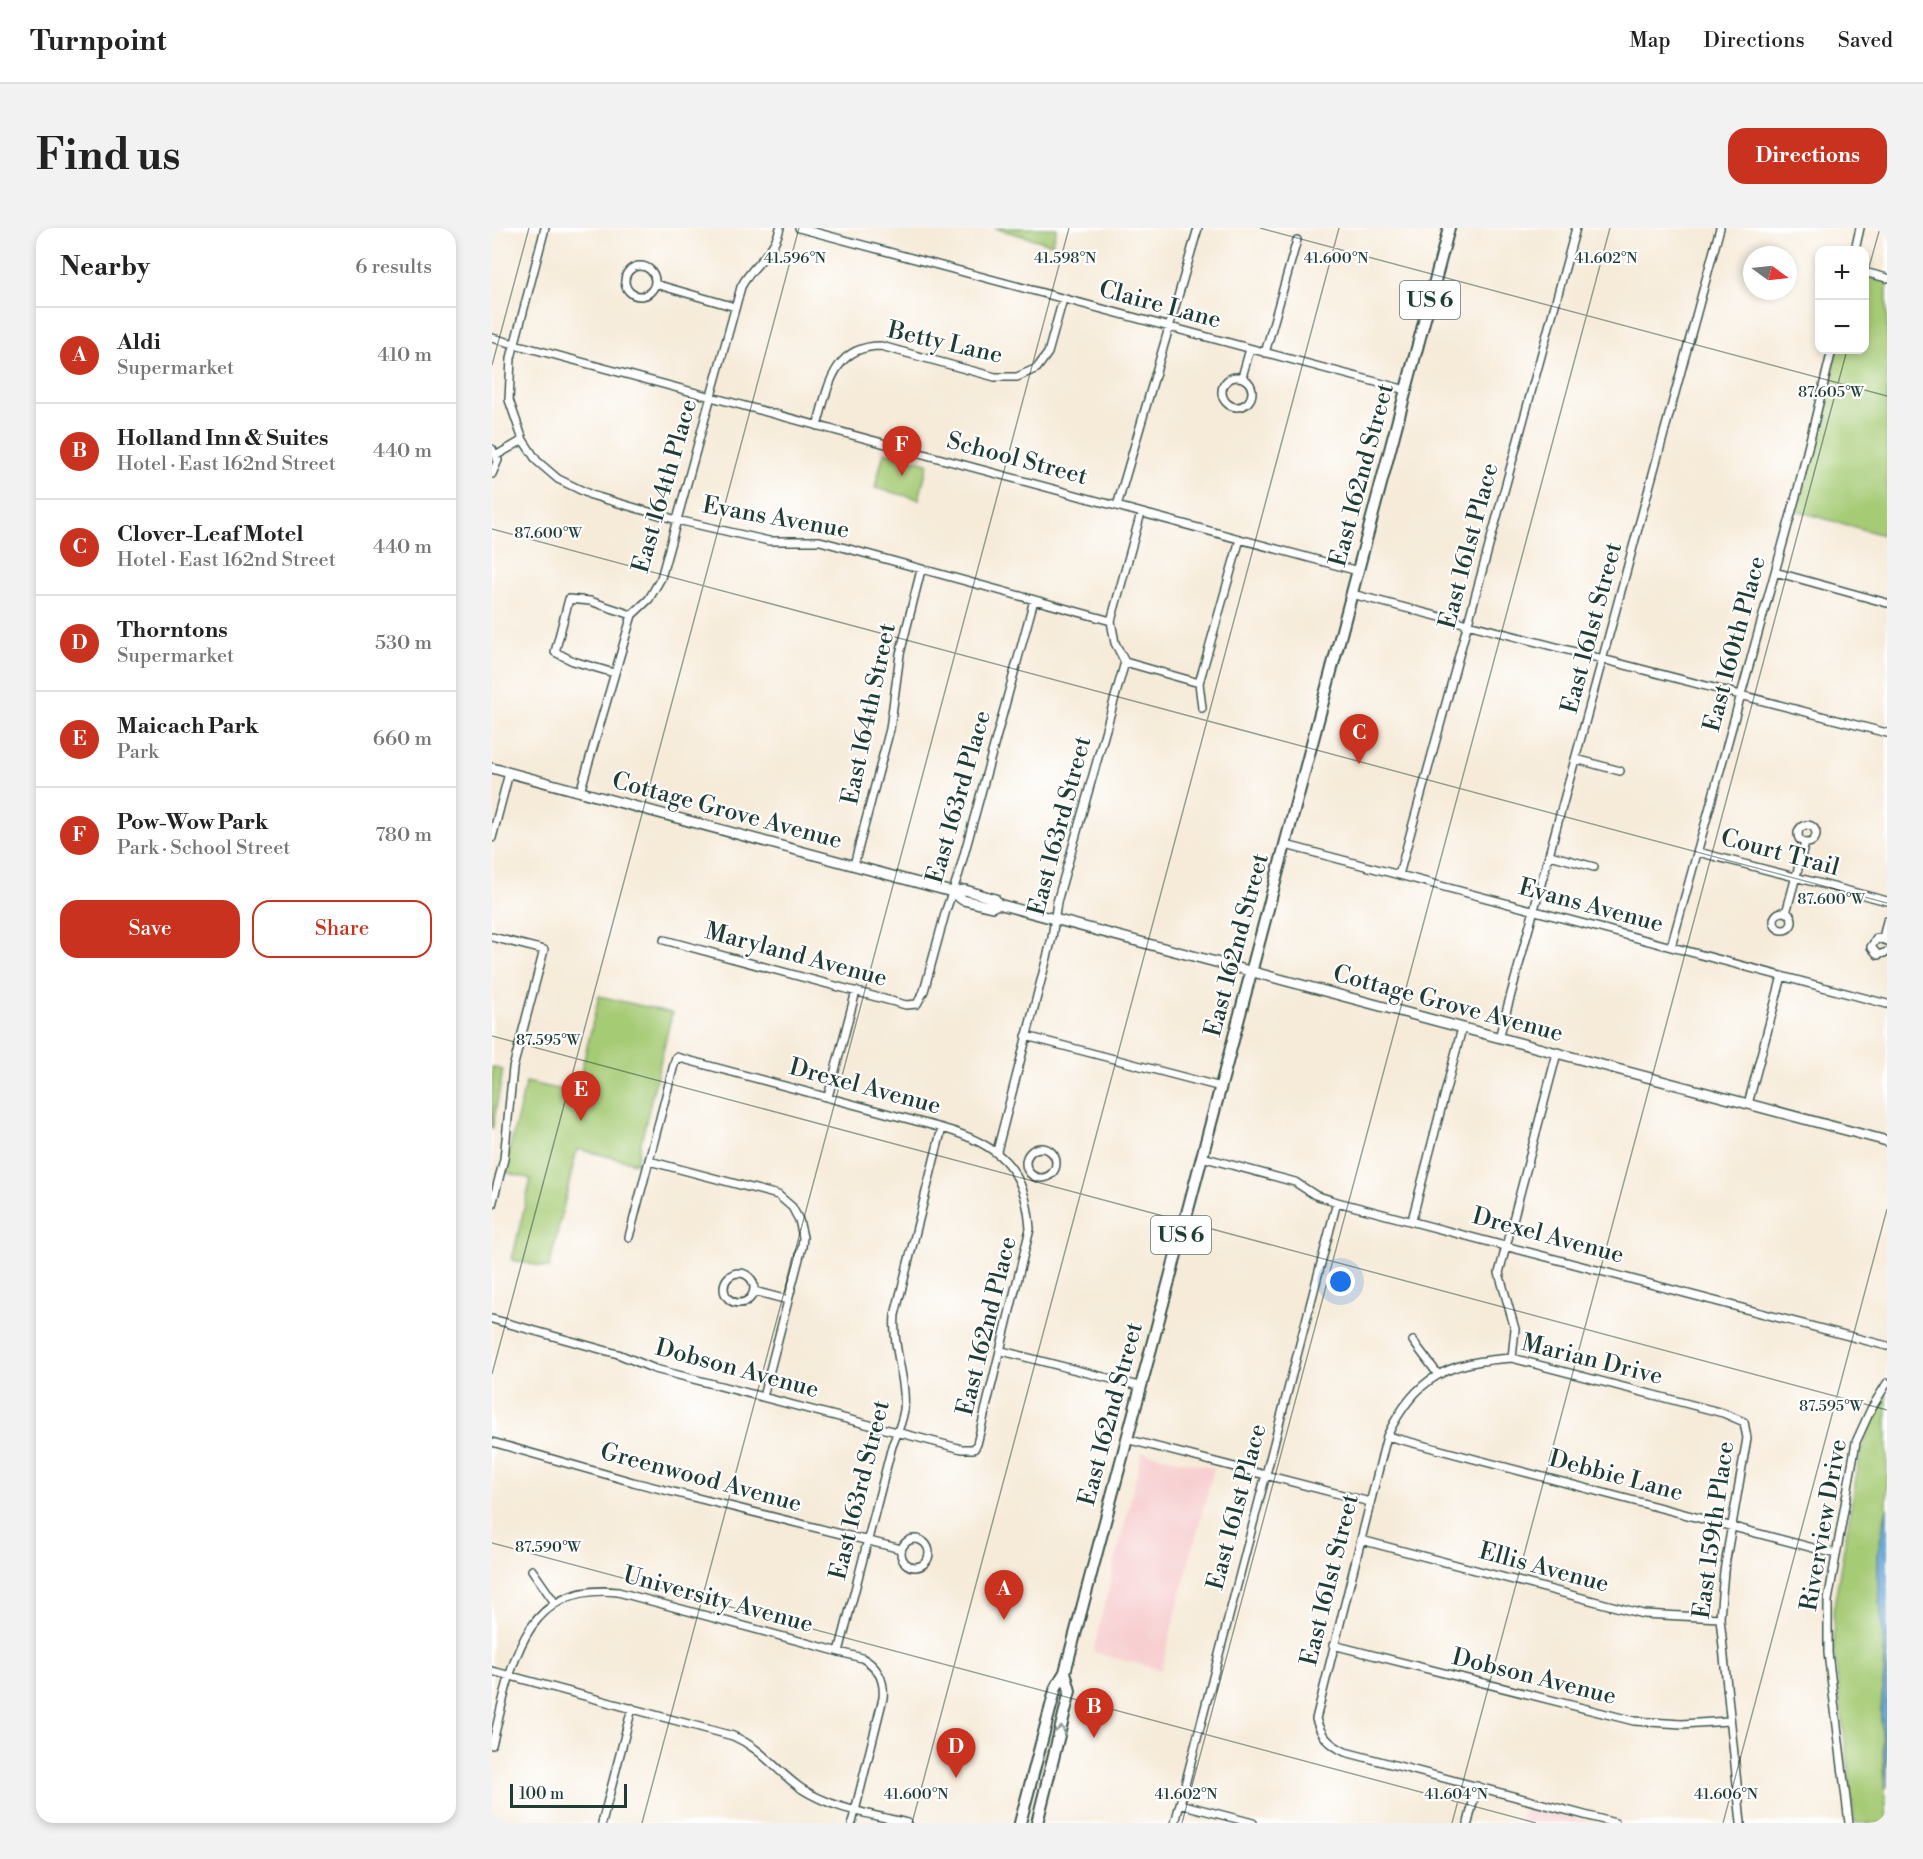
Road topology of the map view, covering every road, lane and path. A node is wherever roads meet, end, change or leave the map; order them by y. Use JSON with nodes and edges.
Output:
{"nodes":[{"id":1,"x":545,"y":228,"type":"edge"},
{"id":2,"x":780,"y":228,"type":"edge"},
{"id":3,"x":799,"y":228,"type":"edge"},
{"id":4,"x":1198,"y":228,"type":"edge"},
{"id":5,"x":1449,"y":228,"type":"edge"},
{"id":6,"x":1576,"y":228,"type":"edge"},
{"id":7,"x":1720,"y":228,"type":"edge"},
{"id":8,"x":1860,"y":228,"type":"edge"},
{"id":9,"x":1297,"y":240,"type":"dead end"},
{"id":10,"x":1856,"y":246,"type":"edge"},
{"id":11,"x":1869,"y":273,"type":"edge"},
{"id":12,"x":1887,"y":278,"type":"edge"},
{"id":13,"x":655,"y":284,"type":"junction"},
{"id":14,"x":1063,"y":299,"type":"junction"},
{"id":15,"x":735,"y":307,"type":"junction"},
{"id":16,"x":1168,"y":327,"type":"junction"},
{"id":17,"x":492,"y":338,"type":"edge"},
{"id":18,"x":514,"y":345,"type":"junction"},
{"id":19,"x":1250,"y":349,"type":"junction"},
{"id":20,"x":1265,"y":353,"type":"junction"},
{"id":21,"x":1831,"y":354,"type":"edge"},
{"id":22,"x":1242,"y":377,"type":"junction"},
{"id":23,"x":1407,"y":390,"type":"junction"},
{"id":24,"x":711,"y":398,"type":"junction"},
{"id":25,"x":817,"y":426,"type":"junction"},
{"id":26,"x":523,"y":440,"type":"junction"},
{"id":27,"x":494,"y":452,"type":"edge"},
{"id":28,"x":492,"y":474,"type":"edge"},
{"id":29,"x":1117,"y":506,"type":"junction"},
{"id":30,"x":1141,"y":513,"type":"junction"},
{"id":31,"x":678,"y":520,"type":"junction"},
{"id":32,"x":1240,"y":539,"type":"junction"},
{"id":33,"x":921,"y":570,"type":"junction"},
{"id":34,"x":1359,"y":571,"type":"junction"},
{"id":35,"x":1775,"y":572,"type":"junction"},
{"id":36,"x":1352,"y":594,"type":"junction"},
{"id":37,"x":1034,"y":600,"type":"junction"},
{"id":38,"x":1887,"y":603,"type":"edge"},
{"id":39,"x":632,"y":615,"type":"junction"},
{"id":40,"x":1111,"y":621,"type":"junction"},
{"id":41,"x":1468,"y":623,"type":"junction"},
{"id":42,"x":1604,"y":658,"type":"junction"},
{"id":43,"x":1125,"y":662,"type":"junction"},
{"id":44,"x":614,"y":673,"type":"junction"},
{"id":45,"x":1199,"y":683,"type":"junction"},
{"id":46,"x":1742,"y":694,"type":"junction"},
{"id":47,"x":1202,"y":708,"type":"dead end"},
{"id":48,"x":1887,"y":733,"type":"edge"},
{"id":49,"x":1576,"y":759,"type":"junction"},
{"id":50,"x":492,"y":768,"type":"edge"},
{"id":51,"x":1620,"y":771,"type":"dead end"},
{"id":52,"x":509,"y":773,"type":"junction"},
{"id":53,"x":580,"y":792,"type":"junction"},
{"id":54,"x":492,"y":837,"type":"edge"},
{"id":55,"x":1805,"y":843,"type":"dead end"},
{"id":56,"x":1286,"y":845,"type":"junction"},
{"id":57,"x":1698,"y":852,"type":"junction"},
{"id":58,"x":1550,"y":855,"type":"junction"},
{"id":59,"x":854,"y":865,"type":"junction"},
{"id":60,"x":1594,"y":867,"type":"dead end"},
{"id":61,"x":1399,"y":875,"type":"junction"},
{"id":62,"x":1795,"y":877,"type":"junction"},
{"id":63,"x":952,"y":892,"type":"junction"},
{"id":64,"x":1887,"y":901,"type":"edge"},
{"id":65,"x":1534,"y":911,"type":"junction"},
{"id":66,"x":1785,"y":913,"type":"dead end"},
{"id":67,"x":1054,"y":919,"type":"junction"},
{"id":68,"x":1887,"y":921,"type":"edge"},
{"id":69,"x":492,"y":937,"type":"edge"},
{"id":70,"x":1885,"y":939,"type":"edge"},
{"id":71,"x":664,"y":940,"type":"dead end"},
{"id":72,"x":1671,"y":947,"type":"junction"},
{"id":73,"x":1887,"y":952,"type":"edge"},
{"id":74,"x":1252,"y":972,"type":"junction"},
{"id":75,"x":1782,"y":976,"type":"junction"},
{"id":76,"x":856,"y":992,"type":"junction"},
{"id":77,"x":917,"y":1004,"type":"joint"},
{"id":78,"x":1887,"y":1004,"type":"edge"},
{"id":79,"x":1462,"y":1028,"type":"junction"},
{"id":80,"x":1026,"y":1036,"type":"junction"},
{"id":81,"x":1499,"y":1038,"type":"junction"},
{"id":82,"x":1557,"y":1053,"type":"junction"},
{"id":83,"x":1221,"y":1087,"type":"junction"},
{"id":84,"x":828,"y":1097,"type":"junction"},
{"id":85,"x":1748,"y":1104,"type":"junction"},
{"id":86,"x":942,"y":1128,"type":"junction"},
{"id":87,"x":1887,"y":1141,"type":"edge"},
{"id":88,"x":997,"y":1151,"type":"junction"},
{"id":89,"x":1202,"y":1157,"type":"junction"},
{"id":90,"x":649,"y":1161,"type":"junction"},
{"id":91,"x":1028,"y":1170,"type":"junction"},
{"id":92,"x":1018,"y":1176,"type":"junction"},
{"id":93,"x":1337,"y":1202,"type":"junction"},
{"id":94,"x":492,"y":1205,"type":"edge"},
{"id":95,"x":1412,"y":1220,"type":"junction"},
{"id":96,"x":629,"y":1236,"type":"dead end"},
{"id":97,"x":1508,"y":1245,"type":"junction"},
{"id":98,"x":754,"y":1292,"type":"junction"},
{"id":99,"x":788,"y":1300,"type":"junction"},
{"id":100,"x":492,"y":1319,"type":"edge"},
{"id":101,"x":1413,"y":1341,"type":"dead end"},
{"id":102,"x":1887,"y":1346,"type":"edge"},
{"id":103,"x":1002,"y":1351,"type":"junction"},
{"id":104,"x":1512,"y":1358,"type":"junction"},
{"id":105,"x":1437,"y":1373,"type":"junction"},
{"id":106,"x":1887,"y":1383,"type":"edge"},
{"id":107,"x":1139,"y":1386,"type":"junction"},
{"id":108,"x":763,"y":1397,"type":"junction"},
{"id":109,"x":1744,"y":1422,"type":"joint"},
{"id":110,"x":897,"y":1433,"type":"junction"},
{"id":111,"x":1387,"y":1436,"type":"junction"},
{"id":112,"x":1126,"y":1439,"type":"junction"},
{"id":113,"x":492,"y":1442,"type":"edge"},
{"id":114,"x":974,"y":1449,"type":"joint"},
{"id":115,"x":1265,"y":1474,"type":"junction"},
{"id":116,"x":1370,"y":1502,"type":"junction"},
{"id":117,"x":1731,"y":1526,"type":"junction"},
{"id":118,"x":868,"y":1540,"type":"junction"},
{"id":119,"x":1361,"y":1540,"type":"junction"},
{"id":120,"x":901,"y":1549,"type":"junction"},
{"id":121,"x":1836,"y":1554,"type":"junction"},
{"id":122,"x":532,"y":1570,"type":"dead end"},
{"id":123,"x":555,"y":1603,"type":"junction"},
{"id":124,"x":1720,"y":1618,"type":"junction"},
{"id":125,"x":1333,"y":1646,"type":"junction"},
{"id":126,"x":839,"y":1652,"type":"junction"},
{"id":127,"x":492,"y":1671,"type":"edge"},
{"id":128,"x":1065,"y":1672,"type":"junction"},
{"id":129,"x":510,"y":1676,"type":"junction"},
{"id":130,"x":632,"y":1708,"type":"junction"},
{"id":131,"x":1729,"y":1720,"type":"junction"},
{"id":132,"x":492,"y":1745,"type":"edge"},
{"id":133,"x":1478,"y":1786,"type":"junction"},
{"id":134,"x":1180,"y":1804,"type":"junction"},
{"id":135,"x":855,"y":1810,"type":"junction"},
{"id":136,"x":602,"y":1823,"type":"edge"},
{"id":137,"x":852,"y":1823,"type":"edge"},
{"id":138,"x":907,"y":1823,"type":"edge"},
{"id":139,"x":1020,"y":1823,"type":"edge"},
{"id":140,"x":1037,"y":1823,"type":"edge"},
{"id":141,"x":1175,"y":1823,"type":"edge"},
{"id":142,"x":1253,"y":1823,"type":"edge"},
{"id":143,"x":1468,"y":1823,"type":"edge"},
{"id":144,"x":1615,"y":1823,"type":"edge"},
{"id":145,"x":1741,"y":1823,"type":"edge"},
{"id":146,"x":1849,"y":1823,"type":"edge"}],
"edges":[{"from":1,"to":18,"type":"street","name":"Evans Avenue"},
{"from":2,"to":15,"type":"street","name":"East 164th Place"},
{"from":3,"to":14,"type":"street","name":"Claire Lane"},
{"from":4,"to":16,"type":"street"},
{"from":5,"to":23,"type":"main road","name":"East 162nd Street","number":"US 6"},
{"from":6,"to":41,"type":"street","name":"East 161st Place"},
{"from":7,"to":42,"type":"street","name":"East 161st Street"},
{"from":8,"to":10,"type":"street"},
{"from":9,"to":20,"type":"street"},
{"from":11,"to":12,"type":"street"},
{"from":13,"to":13,"type":"street"},
{"from":13,"to":15,"type":"street"},
{"from":14,"to":16,"type":"street","name":"Claire Lane"},
{"from":14,"to":25,"type":"street","name":"Betty Lane"},
{"from":15,"to":24,"type":"street","name":"East 164th Place"},
{"from":16,"to":19,"type":"street","name":"Claire Lane"},
{"from":16,"to":29,"type":"street"},
{"from":17,"to":18,"type":"street","name":"School Street"},
{"from":18,"to":24,"type":"street","name":"School Street"},
{"from":18,"to":26,"type":"street","name":"Evans Avenue"},
{"from":19,"to":20,"type":"street","name":"Claire Lane"},
{"from":19,"to":22,"type":"street"},
{"from":20,"to":23,"type":"street","name":"Claire Lane"},
{"from":21,"to":35,"type":"street","name":"East 160th Place"},
{"from":22,"to":22,"type":"street"},
{"from":23,"to":34,"type":"main road","name":"East 162nd Street","number":"US 6"},
{"from":24,"to":25,"type":"street","name":"School Street"},
{"from":24,"to":31,"type":"street","name":"East 164th Place"},
{"from":25,"to":29,"type":"street","name":"School Street"},
{"from":26,"to":27,"type":"street"},
{"from":26,"to":31,"type":"street","name":"Evans Avenue"},
{"from":27,"to":28,"type":"street"},
{"from":29,"to":30,"type":"street","name":"School Street"},
{"from":30,"to":32,"type":"street","name":"School Street"},
{"from":30,"to":40,"type":"street"},
{"from":31,"to":33,"type":"street","name":"Evans Avenue"},
{"from":31,"to":39,"type":"street","name":"East 164th Place"},
{"from":32,"to":34,"type":"street","name":"School Street"},
{"from":32,"to":45,"type":"street"},
{"from":33,"to":37,"type":"street","name":"Evans Avenue"},
{"from":33,"to":59,"type":"street","name":"East 164th Street"},
{"from":34,"to":36,"type":"main road","name":"East 162nd Street","number":"US 6"},
{"from":35,"to":38,"type":"street"},
{"from":35,"to":46,"type":"street","name":"East 160th Place"},
{"from":36,"to":41,"type":"street"},
{"from":36,"to":56,"type":"main road","name":"East 162nd Street","number":"US 6"},
{"from":37,"to":40,"type":"street","name":"Evans Avenue"},
{"from":37,"to":63,"type":"street","name":"East 163rd Place"},
{"from":39,"to":44,"type":"street","name":"East 164th Place"},
{"from":39,"to":44,"type":"street"},
{"from":40,"to":43,"type":"street"},
{"from":41,"to":42,"type":"street"},
{"from":41,"to":61,"type":"street","name":"East 161st Place"},
{"from":42,"to":46,"type":"street"},
{"from":42,"to":49,"type":"street","name":"East 161st Street"},
{"from":43,"to":45,"type":"street"},
{"from":43,"to":67,"type":"street","name":"East 163rd Street"},
{"from":44,"to":53,"type":"street","name":"East 164th Place"},
{"from":45,"to":47,"type":"street"},
{"from":46,"to":48,"type":"street"},
{"from":46,"to":57,"type":"street","name":"East 160th Place"},
{"from":49,"to":51,"type":"street"},
{"from":49,"to":58,"type":"street","name":"East 161st Street"},
{"from":50,"to":52,"type":"street","name":"Cottage Grove Avenue"},
{"from":52,"to":53,"type":"street","name":"Cottage Grove Avenue"},
{"from":52,"to":54,"type":"street"},
{"from":53,"to":59,"type":"street","name":"Cottage Grove Avenue"},
{"from":55,"to":62,"type":"street"},
{"from":56,"to":61,"type":"street","name":"Evans Avenue"},
{"from":56,"to":74,"type":"main road","name":"East 162nd Street","number":"US 6"},
{"from":57,"to":62,"type":"street","name":"Court Trail"},
{"from":57,"to":72,"type":"street","name":"East 160th Place"},
{"from":58,"to":60,"type":"street"},
{"from":58,"to":65,"type":"street","name":"East 161st Street"},
{"from":59,"to":63,"type":"street","name":"Cottage Grove Avenue"},
{"from":61,"to":65,"type":"street","name":"Evans Avenue"},
{"from":62,"to":64,"type":"street","name":"Court Trail"},
{"from":62,"to":66,"type":"street"},
{"from":63,"to":67,"type":"street","name":"Cottage Grove Avenue"},
{"from":63,"to":77,"type":"street","name":"East 163rd Place"},
{"from":65,"to":72,"type":"street","name":"Evans Avenue"},
{"from":65,"to":81,"type":"street","name":"East 161st Street"},
{"from":67,"to":74,"type":"street","name":"Cottage Grove Avenue"},
{"from":67,"to":80,"type":"street","name":"East 163rd Street"},
{"from":68,"to":70,"type":"street"},
{"from":69,"to":94,"type":"street"},
{"from":70,"to":73,"type":"street"},
{"from":71,"to":76,"type":"street","name":"Maryland Avenue"},
{"from":72,"to":75,"type":"street","name":"Evans Avenue"},
{"from":74,"to":79,"type":"street","name":"Cottage Grove Avenue"},
{"from":74,"to":83,"type":"main road","name":"East 162nd Street","number":"US 6"},
{"from":75,"to":78,"type":"street","name":"Evans Avenue"},
{"from":75,"to":85,"type":"street"},
{"from":76,"to":77,"type":"street","name":"Maryland Avenue"},
{"from":76,"to":84,"type":"street"},
{"from":79,"to":81,"type":"street","name":"Cottage Grove Avenue"},
{"from":79,"to":95,"type":"street"},
{"from":80,"to":83,"type":"street"},
{"from":80,"to":88,"type":"street","name":"East 163rd Street"},
{"from":81,"to":82,"type":"street","name":"Cottage Grove Avenue"},
{"from":82,"to":85,"type":"street","name":"Cottage Grove Avenue"},
{"from":82,"to":97,"type":"street"},
{"from":83,"to":89,"type":"main road","name":"East 162nd Street","number":"US 6"},
{"from":84,"to":86,"type":"street","name":"Drexel Avenue"},
{"from":84,"to":90,"type":"street","name":"Drexel Avenue"},
{"from":85,"to":87,"type":"street","name":"Cottage Grove Avenue"},
{"from":86,"to":88,"type":"street","name":"Drexel Avenue"},
{"from":86,"to":110,"type":"street","name":"East 163rd Street"},
{"from":88,"to":92,"type":"street","name":"Drexel Avenue"},
{"from":89,"to":93,"type":"street","name":"Drexel Avenue"},
{"from":89,"to":107,"type":"main road","name":"East 162nd Street","number":"US 6"},
{"from":90,"to":96,"type":"street"},
{"from":90,"to":99,"type":"street"},
{"from":91,"to":91,"type":"street"},
{"from":91,"to":92,"type":"street"},
{"from":92,"to":103,"type":"street","name":"East 162nd Place"},
{"from":93,"to":95,"type":"street","name":"Drexel Avenue"},
{"from":93,"to":115,"type":"street","name":"East 161st Place"},
{"from":95,"to":97,"type":"street","name":"Drexel Avenue"},
{"from":97,"to":102,"type":"street","name":"Drexel Avenue"},
{"from":97,"to":104,"type":"street"},
{"from":98,"to":98,"type":"street"},
{"from":98,"to":99,"type":"street"},
{"from":99,"to":108,"type":"street"},
{"from":100,"to":108,"type":"street","name":"Dobson Avenue"},
{"from":101,"to":105,"type":"street"},
{"from":103,"to":107,"type":"street"},
{"from":103,"to":114,"type":"street","name":"East 162nd Place"},
{"from":104,"to":105,"type":"street","name":"Marian Drive"},
{"from":104,"to":109,"type":"street","name":"Marian Drive"},
{"from":105,"to":111,"type":"street","name":"Marian Drive"},
{"from":106,"to":121,"type":"street","name":"Riverview Drive"},
{"from":107,"to":112,"type":"main road","name":"East 162nd Street","number":"US 6"},
{"from":108,"to":110,"type":"street","name":"Dobson Avenue"},
{"from":109,"to":117,"type":"street","name":"East 159th Place"},
{"from":110,"to":114,"type":"street","name":"Dobson Avenue"},
{"from":110,"to":118,"type":"street","name":"East 163rd Street"},
{"from":111,"to":116,"type":"street","name":"East 161st Street"},
{"from":111,"to":117,"type":"street","name":"Debbie Lane"},
{"from":112,"to":115,"type":"street"},
{"from":112,"to":128,"type":"main road","name":"East 162nd Street","number":"US 6"},
{"from":113,"to":118,"type":"street","name":"Greenwood Avenue"},
{"from":115,"to":116,"type":"street"},
{"from":115,"to":134,"type":"street","name":"East 161st Place"},
{"from":116,"to":119,"type":"street","name":"East 161st Street"},
{"from":117,"to":121,"type":"street","name":"Debbie Lane"},
{"from":117,"to":124,"type":"street","name":"East 159th Place"},
{"from":118,"to":120,"type":"street","name":"Greenwood Avenue"},
{"from":118,"to":126,"type":"street","name":"East 163rd Street"},
{"from":119,"to":124,"type":"street","name":"Ellis Avenue"},
{"from":119,"to":125,"type":"street","name":"East 161st Street"},
{"from":120,"to":120,"type":"street","name":"Greenwood Avenue"},
{"from":121,"to":146,"type":"street","name":"Riverview Drive"},
{"from":122,"to":123,"type":"street"},
{"from":123,"to":126,"type":"street","name":"University Avenue"},
{"from":123,"to":129,"type":"street","name":"University Avenue"},
{"from":124,"to":131,"type":"street","name":"East 159th Place"},
{"from":125,"to":131,"type":"street","name":"Dobson Avenue"},
{"from":125,"to":133,"type":"street","name":"East 161st Street"},
{"from":126,"to":135,"type":"street","name":"University Avenue"},
{"from":127,"to":129,"type":"street"},
{"from":128,"to":139,"type":"main road","name":"East 162nd Street","number":"US 6"},
{"from":140,"to":128,"type":"main road","name":"East 162nd Street","number":"US 6","one_way":true},
{"from":129,"to":130,"type":"street"},
{"from":129,"to":132,"type":"street"},
{"from":130,"to":135,"type":"street"},
{"from":130,"to":136,"type":"street"},
{"from":131,"to":145,"type":"street","name":"East 159th Place"},
{"from":133,"to":143,"type":"street"},
{"from":133,"to":144,"type":"street"},
{"from":134,"to":141,"type":"street","name":"East 161st Place"},
{"from":134,"to":142,"type":"street"},
{"from":135,"to":137,"type":"street"},
{"from":135,"to":138,"type":"street"}]}
